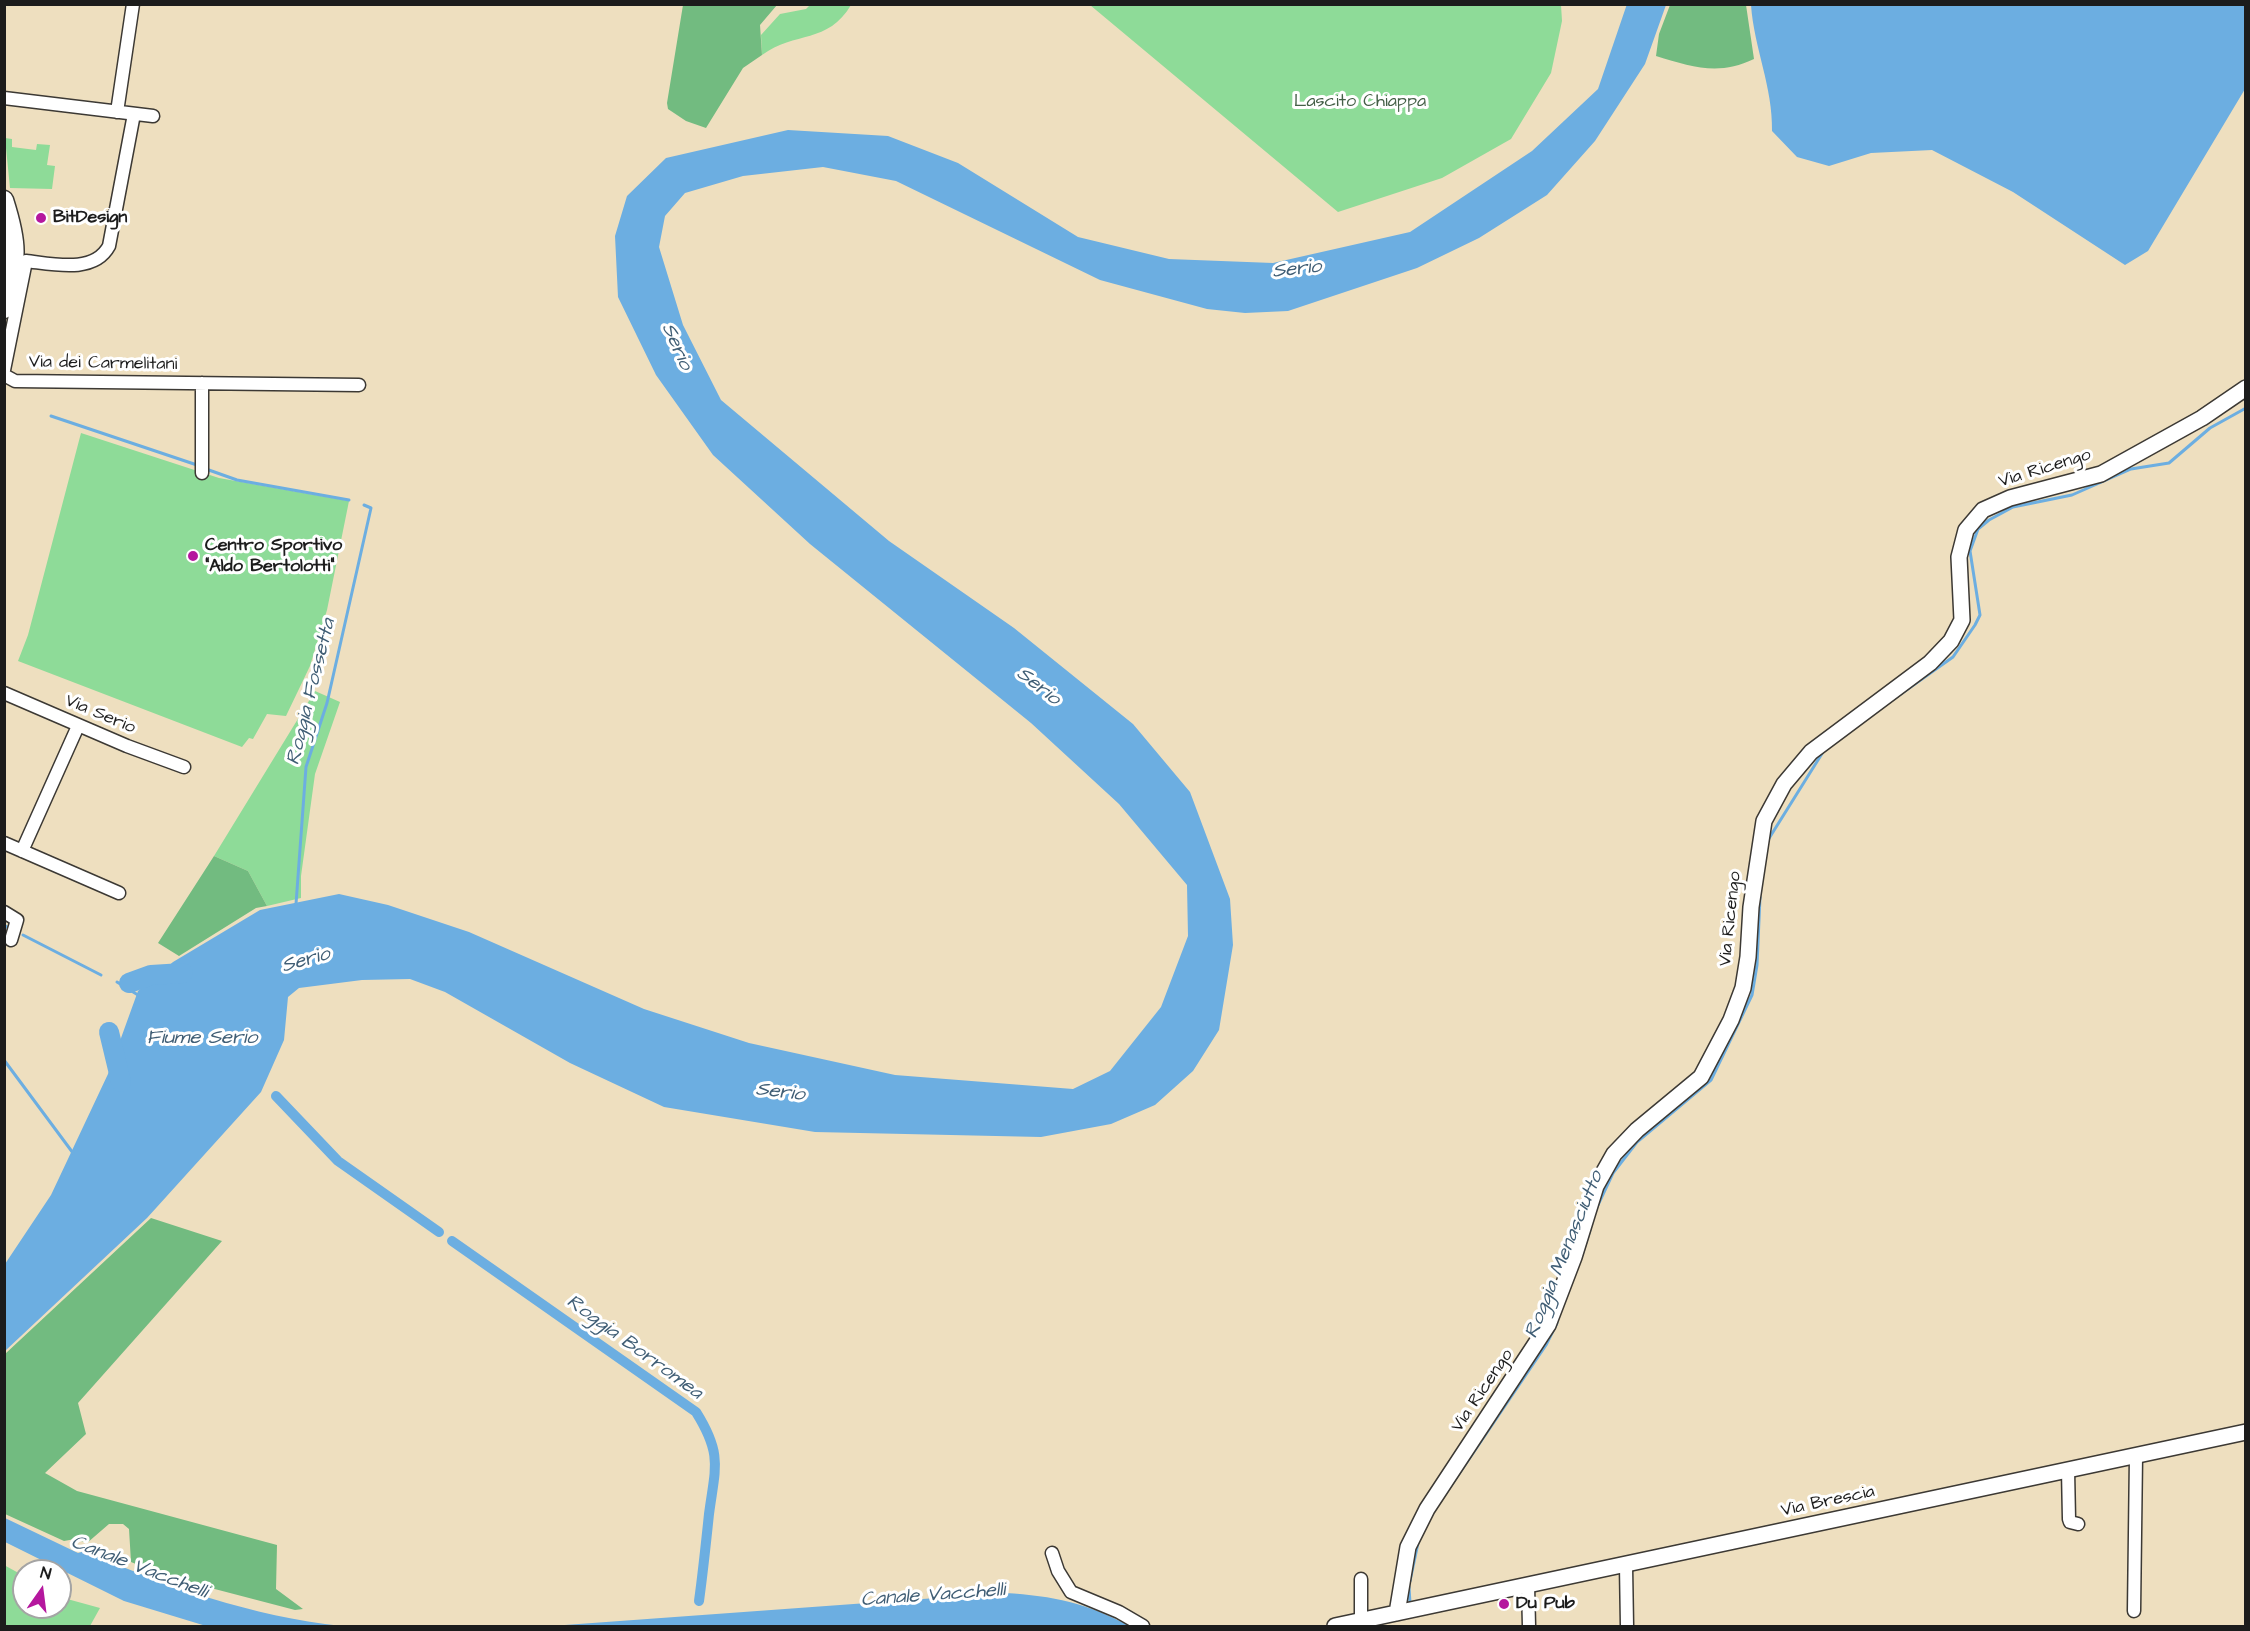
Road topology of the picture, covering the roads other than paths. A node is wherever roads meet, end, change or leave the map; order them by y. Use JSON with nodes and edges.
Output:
{"nodes":[{"id":1,"x":133,"y":4,"type":"edge"},
{"id":2,"x":4,"y":98,"type":"edge"},
{"id":3,"x":117,"y":112,"type":"junction"},
{"id":4,"x":135,"y":114,"type":"junction"},
{"id":5,"x":153,"y":116,"type":"dead end"},
{"id":6,"x":4,"y":201,"type":"edge"},
{"id":7,"x":4,"y":309,"type":"edge"},
{"id":8,"x":7,"y":336,"type":"edge"},
{"id":9,"x":4,"y":370,"type":"edge"},
{"id":10,"x":4,"y":375,"type":"edge"},
{"id":11,"x":202,"y":383,"type":"junction"},
{"id":12,"x":359,"y":385,"type":"dead end"},
{"id":13,"x":2246,"y":388,"type":"edge"},
{"id":14,"x":202,"y":467,"type":"dead end"},
{"id":15,"x":4,"y":693,"type":"edge"},
{"id":16,"x":78,"y":726,"type":"junction"},
{"id":17,"x":184,"y":767,"type":"dead end"},
{"id":18,"x":4,"y":843,"type":"edge"},
{"id":19,"x":22,"y":850,"type":"junction"},
{"id":20,"x":119,"y":892,"type":"dead end"},
{"id":21,"x":4,"y":912,"type":"edge"},
{"id":22,"x":11,"y":940,"type":"dead end"},
{"id":23,"x":2246,"y":1432,"type":"edge"},
{"id":24,"x":2136,"y":1456,"type":"junction"},
{"id":25,"x":2068,"y":1470,"type":"junction"},
{"id":26,"x":2078,"y":1524,"type":"dead end"},
{"id":27,"x":1052,"y":1553,"type":"dead end"},
{"id":28,"x":1626,"y":1566,"type":"junction"},
{"id":29,"x":1361,"y":1579,"type":"dead end"},
{"id":30,"x":1528,"y":1586,"type":"junction"},
{"id":31,"x":2134,"y":1611,"type":"dead end"},
{"id":32,"x":1397,"y":1613,"type":"junction"},
{"id":33,"x":1361,"y":1621,"type":"junction"},
{"id":34,"x":1143,"y":1626,"type":"edge"},
{"id":35,"x":1335,"y":1626,"type":"edge"},
{"id":36,"x":1529,"y":1626,"type":"edge"},
{"id":37,"x":1627,"y":1626,"type":"edge"}],
"edges":[{"from":1,"to":3,"type":"street"},
{"from":2,"to":3,"type":"street"},
{"from":3,"to":4,"type":"street"},
{"from":4,"to":5,"type":"street"},
{"from":4,"to":8,"type":"street","name":"Via dei Carmelitani"},
{"from":6,"to":7,"type":"main road"},
{"from":8,"to":9,"type":"street","name":"Via dei Carmelitani"},
{"from":10,"to":11,"type":"street","name":"Via dei Carmelitani"},
{"from":11,"to":12,"type":"street","name":"Via dei Carmelitani"},
{"from":11,"to":14,"type":"street","name":"Via dei Carmelitani"},
{"from":13,"to":32,"type":"street","name":"Via Ricengo"},
{"from":15,"to":16,"type":"street","name":"Via Serio"},
{"from":16,"to":17,"type":"street","name":"Via Serio"},
{"from":16,"to":19,"type":"street"},
{"from":18,"to":19,"type":"street"},
{"from":19,"to":20,"type":"street"},
{"from":21,"to":22,"type":"street"},
{"from":23,"to":24,"type":"street","name":"Via Brescia"},
{"from":24,"to":25,"type":"street","name":"Via Brescia"},
{"from":24,"to":31,"type":"street"},
{"from":25,"to":26,"type":"street"},
{"from":25,"to":28,"type":"street","name":"Via Brescia"},
{"from":27,"to":34,"type":"street"},
{"from":28,"to":30,"type":"street","name":"Via Brescia"},
{"from":28,"to":37,"type":"street"},
{"from":29,"to":33,"type":"street"},
{"from":30,"to":32,"type":"street","name":"Via Brescia"},
{"from":30,"to":36,"type":"street"},
{"from":32,"to":33,"type":"street","name":"Via Brescia"},
{"from":33,"to":35,"type":"street","name":"Via Brescia"}]}
